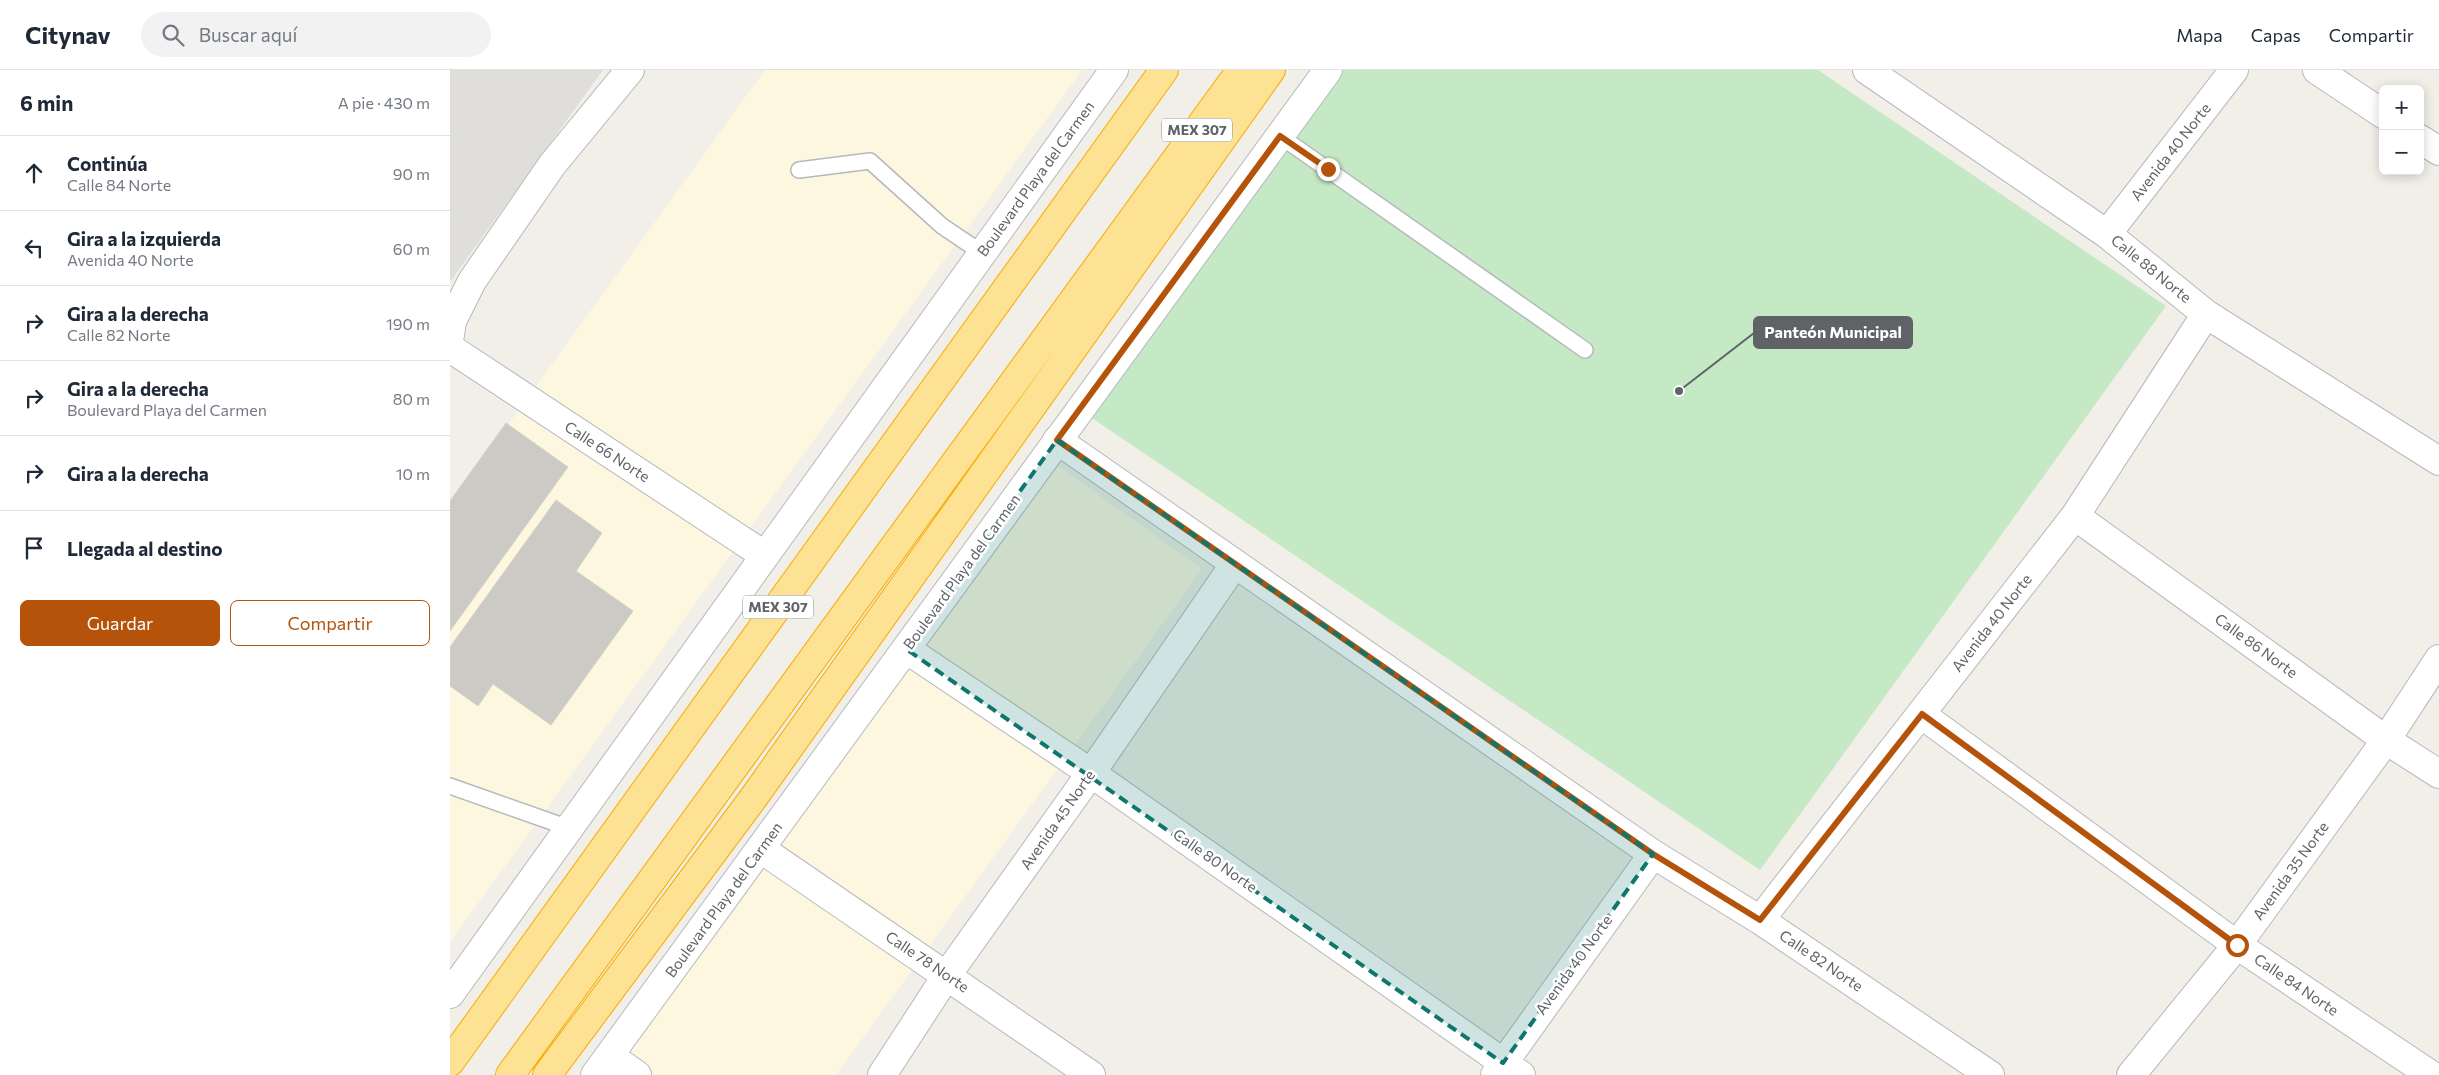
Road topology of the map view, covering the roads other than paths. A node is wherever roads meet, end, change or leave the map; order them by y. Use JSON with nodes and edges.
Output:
{"nodes":[{"id":1,"x":630,"y":70,"type":"edge"},
{"id":2,"x":1114,"y":70,"type":"edge"},
{"id":3,"x":1164,"y":70,"type":"edge"},
{"id":4,"x":1241,"y":70,"type":"edge"},
{"id":5,"x":1271,"y":70,"type":"edge"},
{"id":6,"x":1328,"y":70,"type":"edge"},
{"id":7,"x":1867,"y":70,"type":"edge"},
{"id":8,"x":2234,"y":70,"type":"edge"},
{"id":9,"x":2317,"y":70,"type":"edge"},
{"id":10,"x":2379,"y":111,"type":"edge"},
{"id":11,"x":1280,"y":136,"type":"junction"},
{"id":12,"x":2424,"y":142,"type":"edge"},
{"id":13,"x":2439,"y":151,"type":"edge"},
{"id":14,"x":799,"y":170,"type":"dead end"},
{"id":15,"x":2108,"y":234,"type":"junction"},
{"id":16,"x":982,"y":253,"type":"junction"},
{"id":17,"x":2206,"y":314,"type":"junction"},
{"id":18,"x":450,"y":335,"type":"edge"},
{"id":19,"x":450,"y":348,"type":"edge"},
{"id":20,"x":1585,"y":350,"type":"dead end"},
{"id":21,"x":1057,"y":440,"type":"junction"},
{"id":22,"x":2439,"y":461,"type":"edge"},
{"id":23,"x":2075,"y":516,"type":"junction"},
{"id":24,"x":764,"y":556,"type":"junction"},
{"id":25,"x":1234,"y":565,"type":"junction"},
{"id":26,"x":906,"y":649,"type":"junction"},
{"id":27,"x":2439,"y":659,"type":"edge"},
{"id":28,"x":1922,"y":714,"type":"junction"},
{"id":29,"x":2386,"y":740,"type":"junction"},
{"id":30,"x":1091,"y":774,"type":"junction"},
{"id":31,"x":2439,"y":774,"type":"edge"},
{"id":32,"x":450,"y":786,"type":"edge"},
{"id":33,"x":568,"y":828,"type":"junction"},
{"id":34,"x":762,"y":850,"type":"junction"},
{"id":35,"x":1653,"y":854,"type":"junction"},
{"id":36,"x":1760,"y":920,"type":"junction"},
{"id":37,"x":2237,"y":945,"type":"junction"},
{"id":38,"x":947,"y":975,"type":"junction"},
{"id":39,"x":450,"y":994,"type":"edge"},
{"id":40,"x":450,"y":1062,"type":"edge"},
{"id":41,"x":602,"y":1066,"type":"edge"},
{"id":42,"x":1506,"y":1071,"type":"edge"},
{"id":43,"x":510,"y":1075,"type":"edge"},
{"id":44,"x":547,"y":1075,"type":"edge"},
{"id":45,"x":638,"y":1075,"type":"edge"},
{"id":46,"x":882,"y":1075,"type":"edge"},
{"id":47,"x":1091,"y":1075,"type":"edge"},
{"id":48,"x":1990,"y":1075,"type":"edge"},
{"id":49,"x":2131,"y":1075,"type":"edge"},
{"id":50,"x":2431,"y":1075,"type":"edge"}],
"edges":[{"from":1,"to":18,"type":"street"},
{"from":2,"to":16,"type":"street","name":"Boulevard Playa del Carmen"},
{"from":3,"to":40,"type":"highway","number":"MEX 307"},
{"from":4,"to":43,"type":"highway","number":"MEX 307"},
{"from":5,"to":44,"type":"highway"},
{"from":6,"to":11,"type":"street","name":"Boulevard Playa del Carmen"},
{"from":7,"to":15,"type":"street","name":"Calle 88 Norte"},
{"from":8,"to":15,"type":"street","name":"Avenida 40 Norte"},
{"from":9,"to":10,"type":"street"},
{"from":11,"to":20,"type":"lane"},
{"from":11,"to":21,"type":"street","name":"Boulevard Playa del Carmen"},
{"from":12,"to":13,"type":"street"},
{"from":14,"to":16,"type":"lane"},
{"from":15,"to":17,"type":"street","name":"Calle 88 Norte"},
{"from":16,"to":24,"type":"street","name":"Boulevard Playa del Carmen"},
{"from":17,"to":22,"type":"street","name":"Calle 88 Norte"},
{"from":17,"to":23,"type":"street","name":"Avenida 40 Norte"},
{"from":19,"to":24,"type":"street","name":"Calle 66 Norte"},
{"from":21,"to":25,"type":"street","name":"Calle 82 Norte"},
{"from":21,"to":26,"type":"street","name":"Boulevard Playa del Carmen"},
{"from":23,"to":28,"type":"street","name":"Avenida 40 Norte"},
{"from":23,"to":29,"type":"street","name":"Calle 86 Norte"},
{"from":24,"to":33,"type":"street","name":"Boulevard Playa del Carmen"},
{"from":25,"to":30,"type":"street","name":"Avenida 45 Norte"},
{"from":25,"to":35,"type":"street","name":"Calle 82 Norte"},
{"from":26,"to":30,"type":"street","name":"Calle 80 Norte"},
{"from":26,"to":34,"type":"street","name":"Boulevard Playa del Carmen"},
{"from":27,"to":29,"type":"street","name":"Avenida 35 Norte"},
{"from":28,"to":36,"type":"street","name":"Avenida 40 Norte"},
{"from":28,"to":37,"type":"street","name":"Calle 84 Norte"},
{"from":29,"to":31,"type":"street","name":"Calle 86 Norte"},
{"from":29,"to":37,"type":"street","name":"Avenida 35 Norte"},
{"from":30,"to":38,"type":"street","name":"Avenida 45 Norte"},
{"from":30,"to":42,"type":"street","name":"Calle 80 Norte"},
{"from":32,"to":33,"type":"lane"},
{"from":33,"to":39,"type":"street","name":"Boulevard Playa del Carmen"},
{"from":34,"to":38,"type":"street","name":"Calle 78 Norte"},
{"from":34,"to":41,"type":"street","name":"Boulevard Playa del Carmen"},
{"from":35,"to":36,"type":"street","name":"Calle 82 Norte"},
{"from":35,"to":42,"type":"street","name":"Avenida 40 Norte"},
{"from":36,"to":48,"type":"street","name":"Calle 82 Norte"},
{"from":37,"to":49,"type":"street","name":"Avenida 35 Norte"},
{"from":37,"to":50,"type":"street","name":"Calle 84 Norte"},
{"from":38,"to":46,"type":"street","name":"Avenida 45 Norte"},
{"from":38,"to":47,"type":"street","name":"Calle 78 Norte"},
{"from":41,"to":45,"type":"street"}]}
